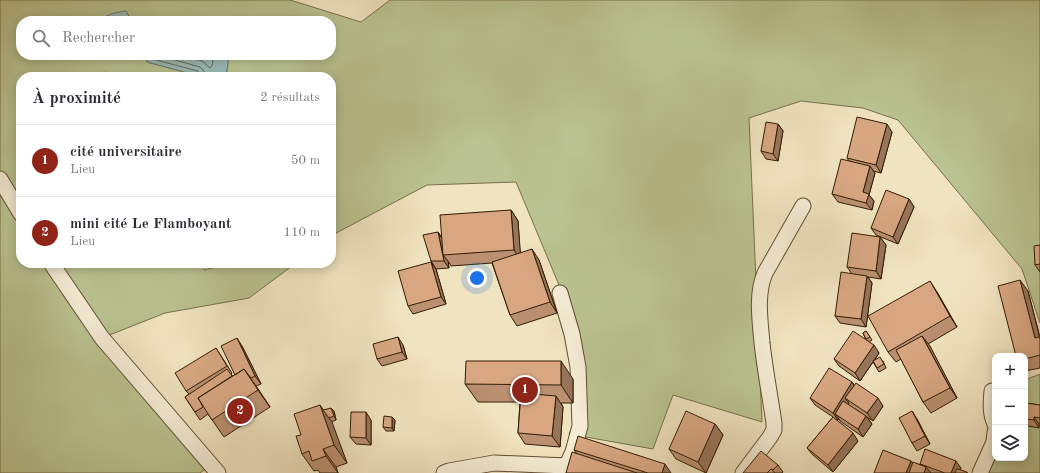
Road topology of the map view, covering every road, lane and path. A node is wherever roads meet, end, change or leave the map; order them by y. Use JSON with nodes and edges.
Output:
{"nodes":[{"id":1,"x":0,"y":179,"type":"edge"},
{"id":2,"x":16,"y":206,"type":"edge"},
{"id":3,"x":803,"y":206,"type":"dead end"},
{"id":4,"x":54,"y":268,"type":"edge"},
{"id":5,"x":560,"y":293,"type":"dead end"},
{"id":6,"x":992,"y":391,"type":"dead end"},
{"id":7,"x":992,"y":417,"type":"edge"},
{"id":8,"x":992,"y":446,"type":"edge"},
{"id":9,"x":565,"y":470,"type":"edge"},
{"id":10,"x":218,"y":473,"type":"edge"},
{"id":11,"x":444,"y":473,"type":"edge"},
{"id":12,"x":743,"y":473,"type":"edge"},
{"id":13,"x":980,"y":473,"type":"edge"}],
"edges":[{"from":1,"to":2,"type":"street"},
{"from":3,"to":12,"type":"street"},
{"from":4,"to":10,"type":"street"},
{"from":5,"to":9,"type":"street"},
{"from":6,"to":7,"type":"street"},
{"from":8,"to":13,"type":"street"},
{"from":9,"to":11,"type":"street"}]}
